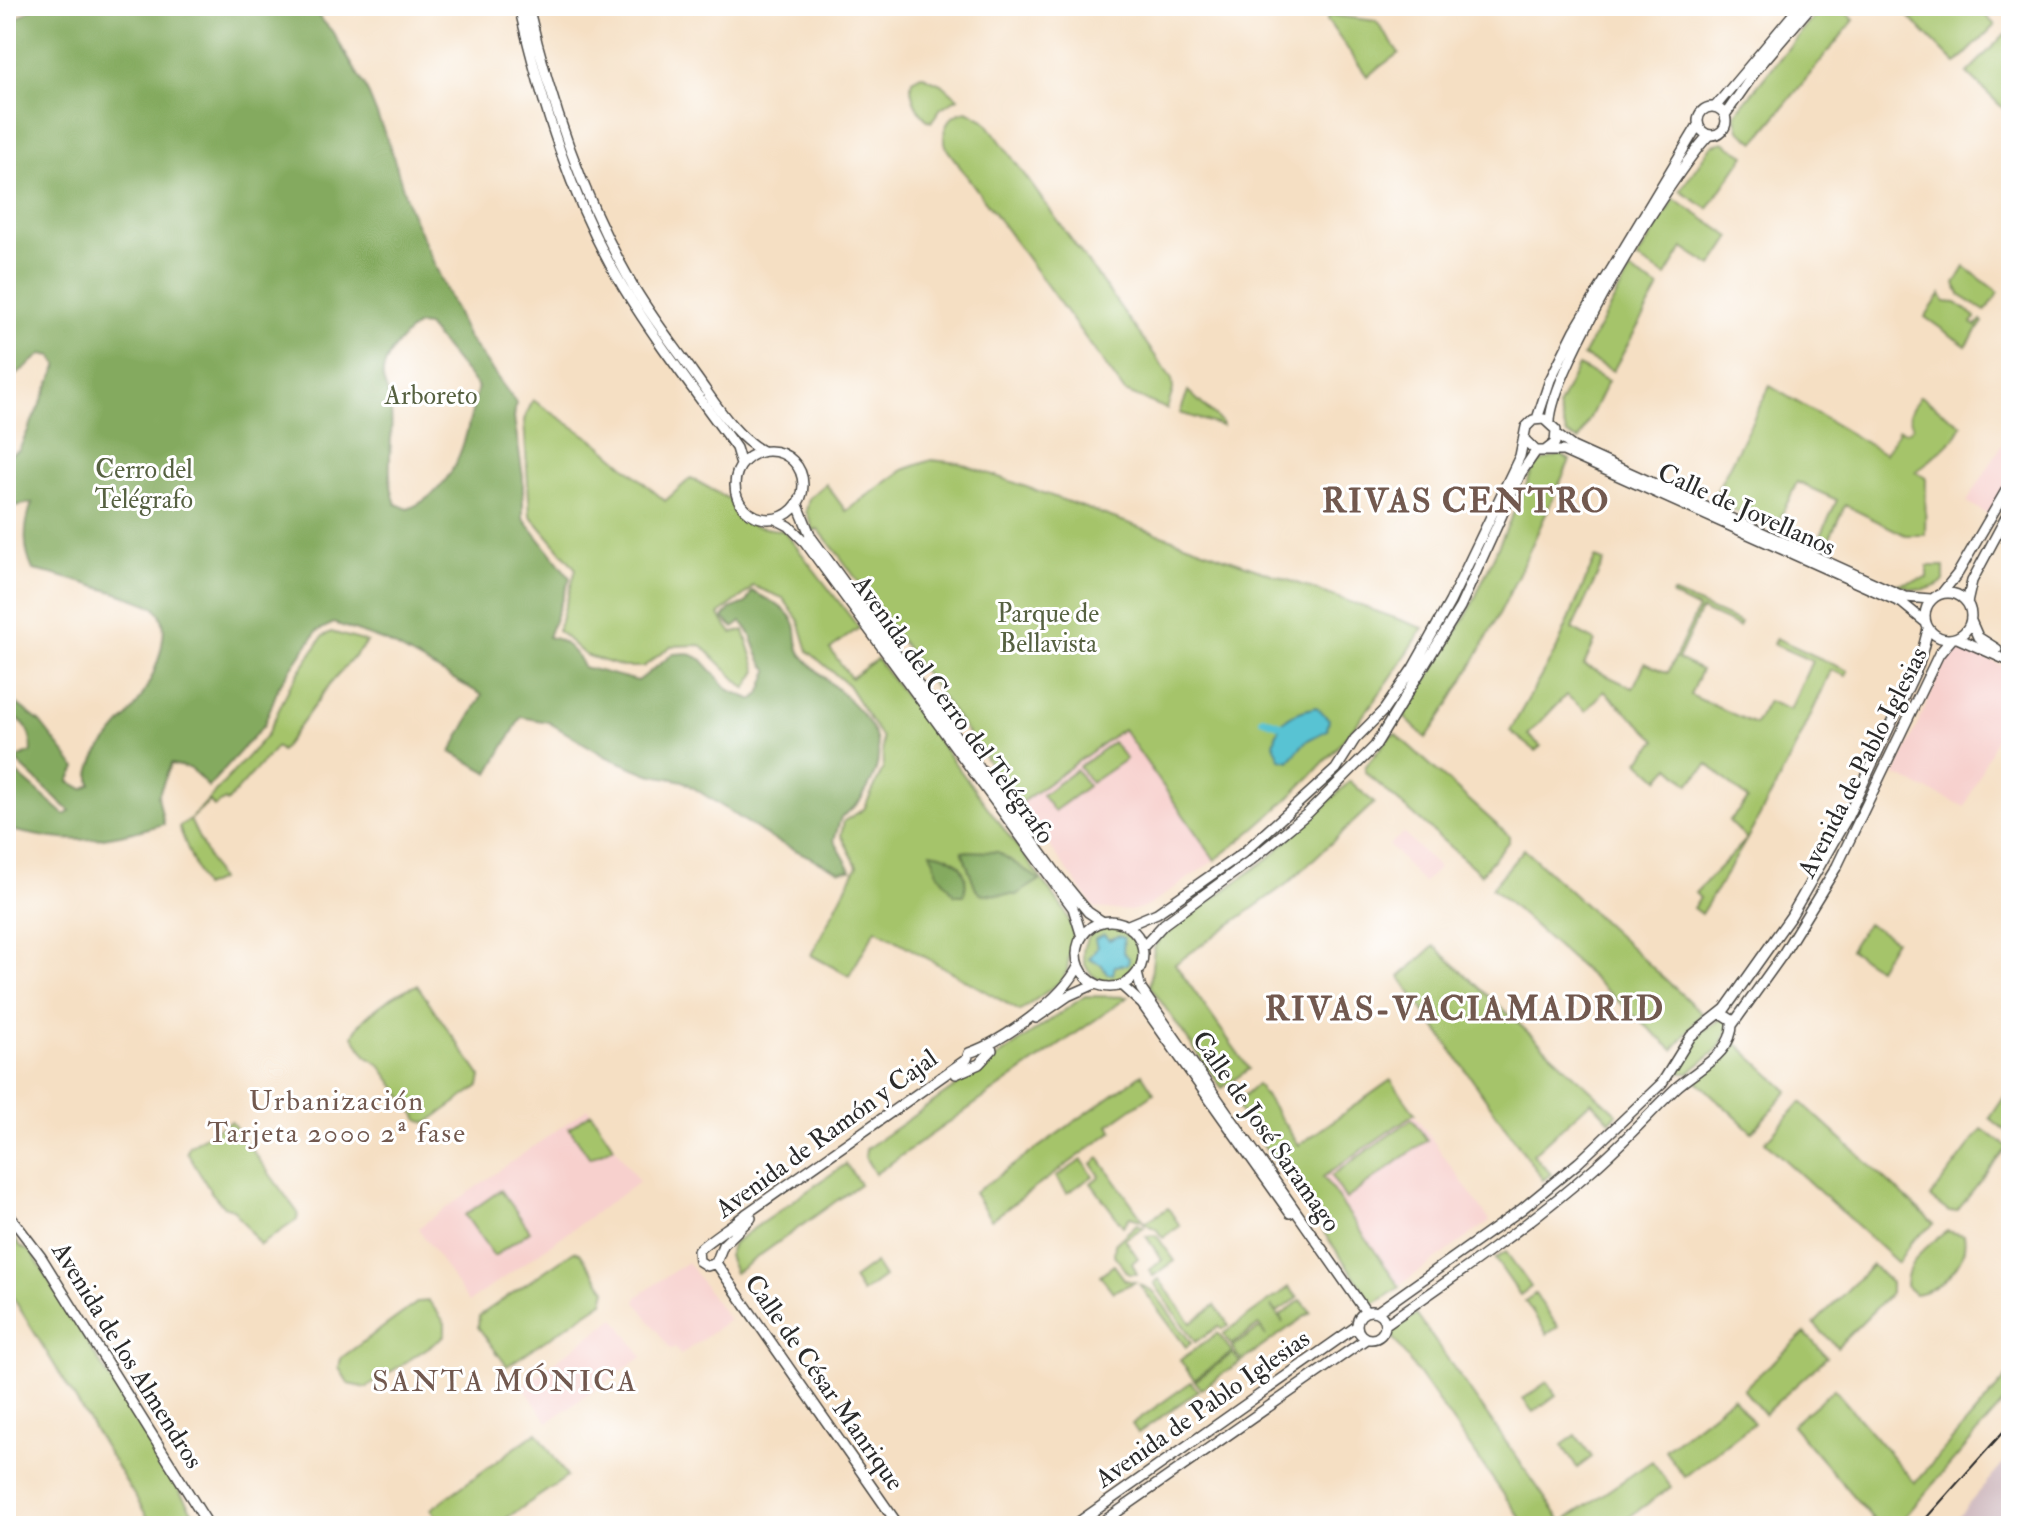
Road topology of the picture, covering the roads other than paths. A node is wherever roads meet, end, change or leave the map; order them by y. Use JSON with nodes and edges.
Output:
{"nodes":[{"id":1,"x":519,"y":6,"type":"edge"},
{"id":2,"x":528,"y":6,"type":"edge"},
{"id":3,"x":1800,"y":6,"type":"edge"},
{"id":4,"x":1811,"y":6,"type":"edge"},
{"id":5,"x":1715,"y":107,"type":"junction"},
{"id":6,"x":1725,"y":115,"type":"junction"},
{"id":7,"x":1698,"y":125,"type":"junction"},
{"id":8,"x":1709,"y":135,"type":"junction"},
{"id":9,"x":1537,"y":419,"type":"junction"},
{"id":10,"x":1550,"y":422,"type":"junction"},
{"id":11,"x":1557,"y":435,"type":"junction"},
{"id":12,"x":1524,"y":439,"type":"junction"},
{"id":13,"x":762,"y":451,"type":"junction"},
{"id":14,"x":1541,"y":451,"type":"junction"},
{"id":15,"x":741,"y":465,"type":"junction"},
{"id":16,"x":2011,"y":482,"type":"edge"},
{"id":17,"x":798,"y":505,"type":"junction"},
{"id":18,"x":2011,"y":508,"type":"edge"},
{"id":19,"x":775,"y":519,"type":"junction"},
{"id":20,"x":1942,"y":593,"type":"junction"},
{"id":21,"x":1931,"y":599,"type":"junction"},
{"id":22,"x":1967,"y":603,"type":"junction"},
{"id":23,"x":1971,"y":621,"type":"junction"},
{"id":24,"x":1926,"y":625,"type":"junction"},
{"id":25,"x":1954,"y":639,"type":"junction"},
{"id":26,"x":2011,"y":655,"type":"edge"},
{"id":27,"x":2011,"y":662,"type":"edge"},
{"id":28,"x":1380,"y":715,"type":"junction"},
{"id":29,"x":1389,"y":723,"type":"junction"},
{"id":30,"x":1348,"y":752,"type":"junction"},
{"id":31,"x":1359,"y":762,"type":"junction"},
{"id":32,"x":1103,"y":922,"type":"junction"},
{"id":33,"x":1126,"y":926,"type":"junction"},
{"id":34,"x":1082,"y":937,"type":"junction"},
{"id":35,"x":1143,"y":947,"type":"junction"},
{"id":36,"x":1079,"y":965,"type":"junction"},
{"id":37,"x":1137,"y":973,"type":"junction"},
{"id":38,"x":1095,"y":984,"type":"junction"},
{"id":39,"x":1121,"y":985,"type":"junction"},
{"id":40,"x":1721,"y":1013,"type":"junction"},
{"id":41,"x":1733,"y":1024,"type":"junction"},
{"id":42,"x":980,"y":1056,"type":"junction"},
{"id":43,"x":970,"y":1062,"type":"junction"},
{"id":44,"x":1673,"y":1066,"type":"junction"},
{"id":45,"x":1684,"y":1081,"type":"junction"},
{"id":46,"x":6,"y":1211,"type":"edge"},
{"id":47,"x":709,"y":1243,"type":"junction"},
{"id":48,"x":720,"y":1251,"type":"junction"},
{"id":49,"x":716,"y":1263,"type":"junction"},
{"id":50,"x":1368,"y":1313,"type":"junction"},
{"id":51,"x":1386,"y":1324,"type":"junction"},
{"id":52,"x":1357,"y":1326,"type":"junction"},
{"id":53,"x":1366,"y":1339,"type":"junction"},
{"id":54,"x":209,"y":1526,"type":"edge"},
{"id":55,"x":899,"y":1526,"type":"edge"},
{"id":56,"x":1073,"y":1526,"type":"edge"},
{"id":57,"x":1097,"y":1526,"type":"edge"}],
"edges":[{"from":1,"to":15,"type":"street"},
{"from":2,"to":13,"type":"street"},
{"from":3,"to":5,"type":"street"},
{"from":4,"to":6,"type":"street"},
{"from":5,"to":6,"type":"street"},
{"from":5,"to":7,"type":"street"},
{"from":6,"to":8,"type":"street"},
{"from":7,"to":8,"type":"street"},
{"from":7,"to":9,"type":"street"},
{"from":8,"to":10,"type":"street"},
{"from":9,"to":10,"type":"street"},
{"from":9,"to":12,"type":"street"},
{"from":10,"to":11,"type":"street"},
{"from":11,"to":14,"type":"street"},
{"from":11,"to":21,"type":"street","name":"Calle de Jovellanos"},
{"from":12,"to":14,"type":"street"},
{"from":12,"to":28,"type":"street"},
{"from":13,"to":15,"type":"street"},
{"from":13,"to":17,"type":"street"},
{"from":14,"to":24,"type":"street","name":"Calle de Jovellanos"},
{"from":14,"to":29,"type":"street"},
{"from":15,"to":19,"type":"street"},
{"from":16,"to":20,"type":"street"},
{"from":17,"to":19,"type":"street"},
{"from":17,"to":32,"type":"street","name":"Avenida del Cerro del Telégrafo"},
{"from":18,"to":22,"type":"street"},
{"from":19,"to":34,"type":"street","name":"Avenida del Cerro del Telégrafo"},
{"from":20,"to":21,"type":"street"},
{"from":20,"to":22,"type":"street"},
{"from":21,"to":24,"type":"street"},
{"from":22,"to":23,"type":"street"},
{"from":23,"to":25,"type":"street"},
{"from":23,"to":26,"type":"street"},
{"from":24,"to":25,"type":"street"},
{"from":24,"to":40,"type":"street","name":"Avenida de Pablo Iglesias"},
{"from":25,"to":27,"type":"street"},
{"from":25,"to":41,"type":"street","name":"Avenida de Pablo Iglesias"},
{"from":28,"to":29,"type":"street"},
{"from":28,"to":30,"type":"street"},
{"from":29,"to":31,"type":"street"},
{"from":30,"to":31,"type":"street"},
{"from":30,"to":33,"type":"street"},
{"from":31,"to":35,"type":"street"},
{"from":32,"to":33,"type":"street"},
{"from":32,"to":34,"type":"street"},
{"from":33,"to":35,"type":"street"},
{"from":34,"to":36,"type":"street"},
{"from":35,"to":37,"type":"street"},
{"from":36,"to":38,"type":"street"},
{"from":36,"to":42,"type":"street","name":"Avenida de Ramón y Cajal"},
{"from":37,"to":39,"type":"street"},
{"from":37,"to":50,"type":"street","name":"Calle de José Saramago"},
{"from":38,"to":39,"type":"street"},
{"from":38,"to":42,"type":"street","name":"Avenida de Ramón y Cajal"},
{"from":39,"to":50,"type":"street","name":"Calle de José Saramago"},
{"from":40,"to":41,"type":"street"},
{"from":40,"to":44,"type":"street","name":"Avenida de Pablo Iglesias"},
{"from":41,"to":45,"type":"street","name":"Avenida de Pablo Iglesias"},
{"from":42,"to":43,"type":"street","name":"Avenida de Ramón y Cajal"},
{"from":43,"to":47,"type":"street","name":"Avenida de Ramón y Cajal"},
{"from":43,"to":48,"type":"street","name":"Avenida de Ramón y Cajal"},
{"from":44,"to":45,"type":"street"},
{"from":44,"to":50,"type":"street"},
{"from":45,"to":51,"type":"street"},
{"from":46,"to":54,"type":"street","name":"Avenida de los Almendros"},
{"from":47,"to":48,"type":"street"},
{"from":47,"to":49,"type":"street"},
{"from":48,"to":49,"type":"street"},
{"from":49,"to":55,"type":"street","name":"Calle de César Manrique"},
{"from":50,"to":51,"type":"street"},
{"from":50,"to":52,"type":"street"},
{"from":51,"to":53,"type":"street","name":"Avenida de Pablo Iglesias"},
{"from":52,"to":53,"type":"street"},
{"from":52,"to":56,"type":"street","name":"Avenida de Pablo Iglesias"},
{"from":53,"to":57,"type":"street","name":"Avenida de Pablo Iglesias"}]}
